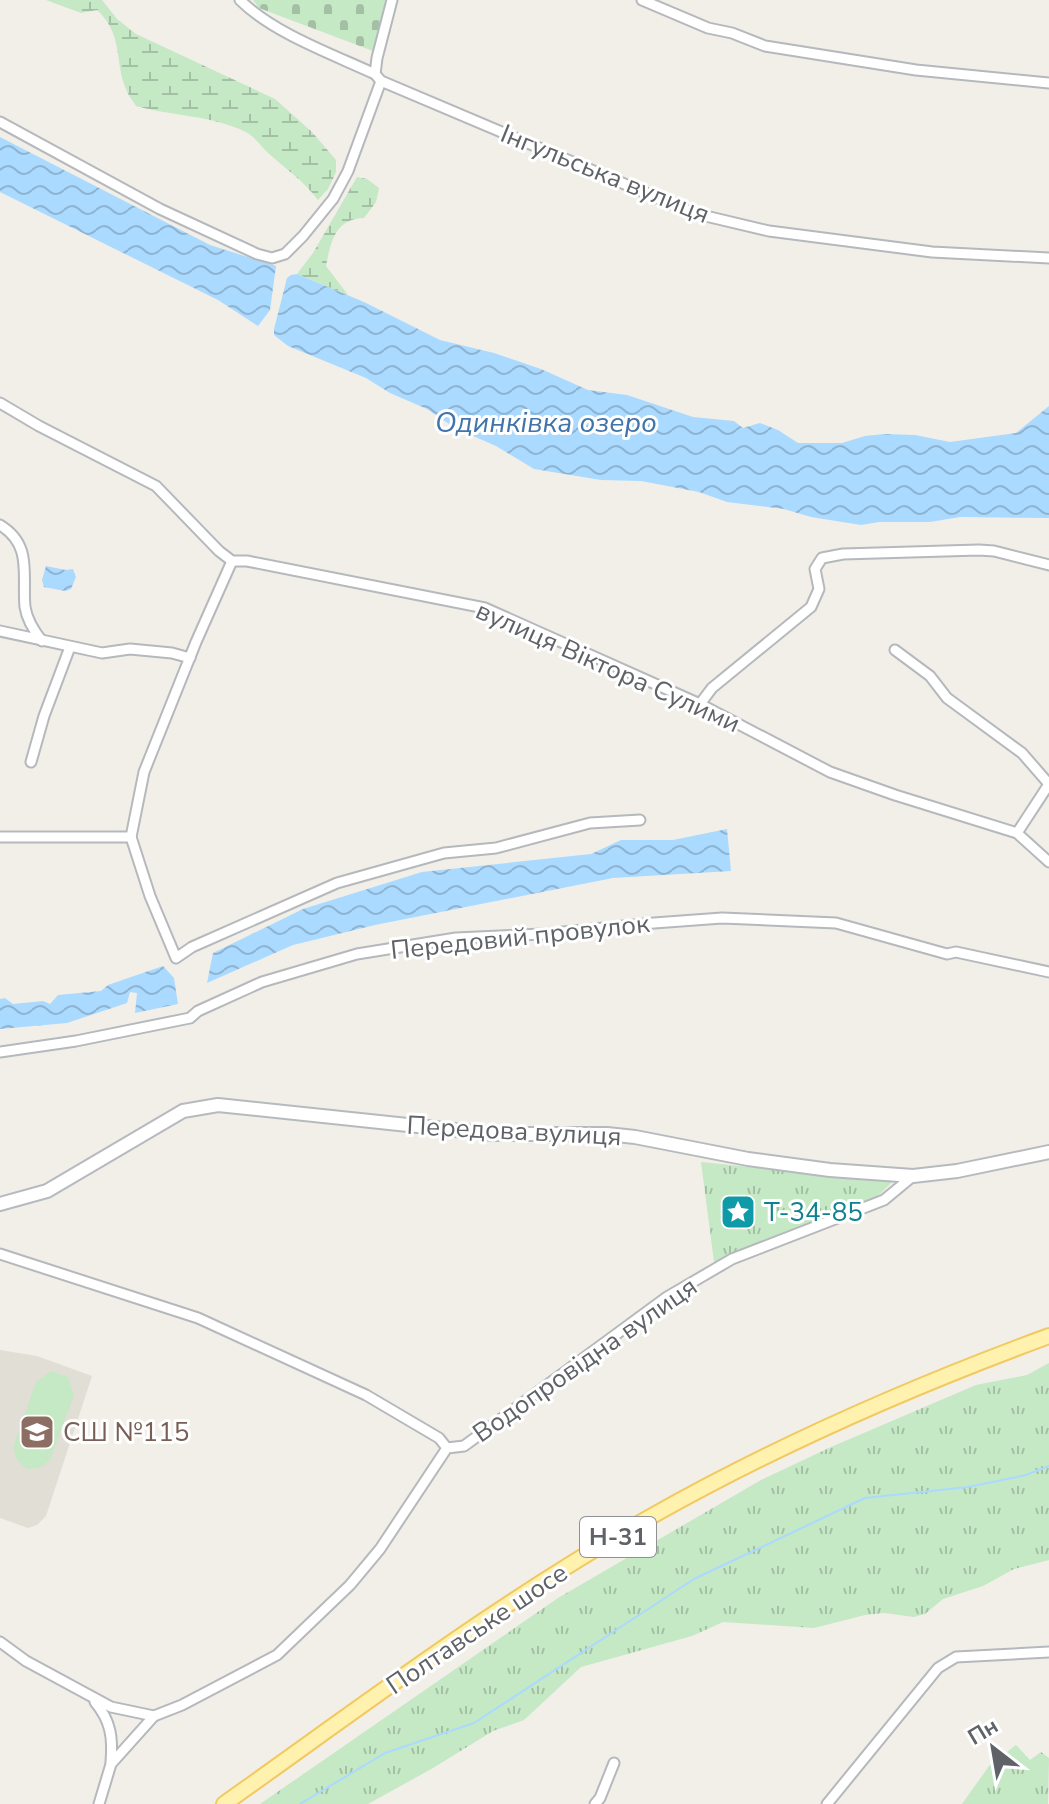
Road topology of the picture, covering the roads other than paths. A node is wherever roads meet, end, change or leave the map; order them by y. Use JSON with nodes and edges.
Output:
{"nodes":[{"id":1,"x":240,"y":0,"type":"edge"},
{"id":2,"x":392,"y":0,"type":"edge"},
{"id":3,"x":642,"y":0,"type":"edge"},
{"id":4,"x":378,"y":77,"type":"junction"},
{"id":5,"x":1049,"y":83,"type":"edge"},
{"id":6,"x":0,"y":122,"type":"edge"},
{"id":7,"x":1049,"y":258,"type":"edge"},
{"id":8,"x":0,"y":403,"type":"edge"},
{"id":9,"x":0,"y":525,"type":"edge"},
{"id":10,"x":232,"y":561,"type":"junction"},
{"id":11,"x":1049,"y":565,"type":"edge"},
{"id":12,"x":0,"y":631,"type":"edge"},
{"id":13,"x":42,"y":641,"type":"junction"},
{"id":14,"x":70,"y":647,"type":"junction"},
{"id":15,"x":895,"y":650,"type":"dead end"},
{"id":16,"x":190,"y":658,"type":"junction"},
{"id":17,"x":700,"y":704,"type":"junction"},
{"id":18,"x":31,"y":762,"type":"dead end"},
{"id":19,"x":1049,"y":784,"type":"edge"},
{"id":20,"x":640,"y":820,"type":"dead end"},
{"id":21,"x":1017,"y":833,"type":"junction"},
{"id":22,"x":0,"y":837,"type":"edge"},
{"id":23,"x":131,"y":837,"type":"junction"},
{"id":24,"x":1049,"y":862,"type":"edge"},
{"id":25,"x":1049,"y":972,"type":"edge"},
{"id":26,"x":0,"y":1052,"type":"edge"},
{"id":27,"x":1049,"y":1152,"type":"edge"},
{"id":28,"x":913,"y":1176,"type":"junction"},
{"id":29,"x":0,"y":1204,"type":"edge"},
{"id":30,"x":0,"y":1254,"type":"edge"},
{"id":31,"x":1049,"y":1336,"type":"edge"},
{"id":32,"x":447,"y":1448,"type":"junction"},
{"id":33,"x":0,"y":1642,"type":"edge"},
{"id":34,"x":1049,"y":1652,"type":"edge"},
{"id":35,"x":91,"y":1696,"type":"junction"},
{"id":36,"x":154,"y":1716,"type":"junction"},
{"id":37,"x":614,"y":1763,"type":"dead end"},
{"id":38,"x":111,"y":1764,"type":"junction"},
{"id":39,"x":99,"y":1804,"type":"edge"},
{"id":40,"x":224,"y":1804,"type":"edge"},
{"id":41,"x":595,"y":1804,"type":"edge"},
{"id":42,"x":827,"y":1804,"type":"edge"}],
"edges":[{"from":1,"to":4,"type":"street","name":"Інгульська вулиця"},
{"from":2,"to":4,"type":"street"},
{"from":3,"to":5,"type":"street"},
{"from":4,"to":6,"type":"street"},
{"from":4,"to":7,"type":"street","name":"Інгульська вулиця"},
{"from":8,"to":10,"type":"street"},
{"from":9,"to":13,"type":"street"},
{"from":10,"to":16,"type":"street"},
{"from":10,"to":17,"type":"street","name":"вулиця Віктора Сулими"},
{"from":11,"to":17,"type":"street"},
{"from":12,"to":13,"type":"street"},
{"from":13,"to":14,"type":"street"},
{"from":14,"to":16,"type":"street"},
{"from":14,"to":18,"type":"street"},
{"from":15,"to":19,"type":"street"},
{"from":16,"to":23,"type":"street"},
{"from":17,"to":21,"type":"street","name":"вулиця Віктора Сулими"},
{"from":19,"to":21,"type":"street"},
{"from":20,"to":23,"type":"street"},
{"from":21,"to":24,"type":"street","name":"вулиця Віктора Сулими"},
{"from":22,"to":23,"type":"street"},
{"from":25,"to":26,"type":"street","name":"Передовий провулок"},
{"from":27,"to":28,"type":"street","name":"Передова вулиця"},
{"from":28,"to":29,"type":"street","name":"Передова вулиця"},
{"from":28,"to":32,"type":"street","name":"Водопровідна вулиця"},
{"from":30,"to":32,"type":"street"},
{"from":31,"to":40,"type":"main road","name":"Полтавське шосе","number":"Н-31"},
{"from":32,"to":36,"type":"street","name":"Водопровідна вулиця"},
{"from":33,"to":35,"type":"street"},
{"from":34,"to":42,"type":"street"},
{"from":35,"to":36,"type":"street"},
{"from":35,"to":38,"type":"street","name":"Водопровідна вулиця"},
{"from":36,"to":38,"type":"street","name":"Водопровідна вулиця"},
{"from":37,"to":41,"type":"street"},
{"from":38,"to":39,"type":"street","name":"Водопровідна вулиця"}]}
